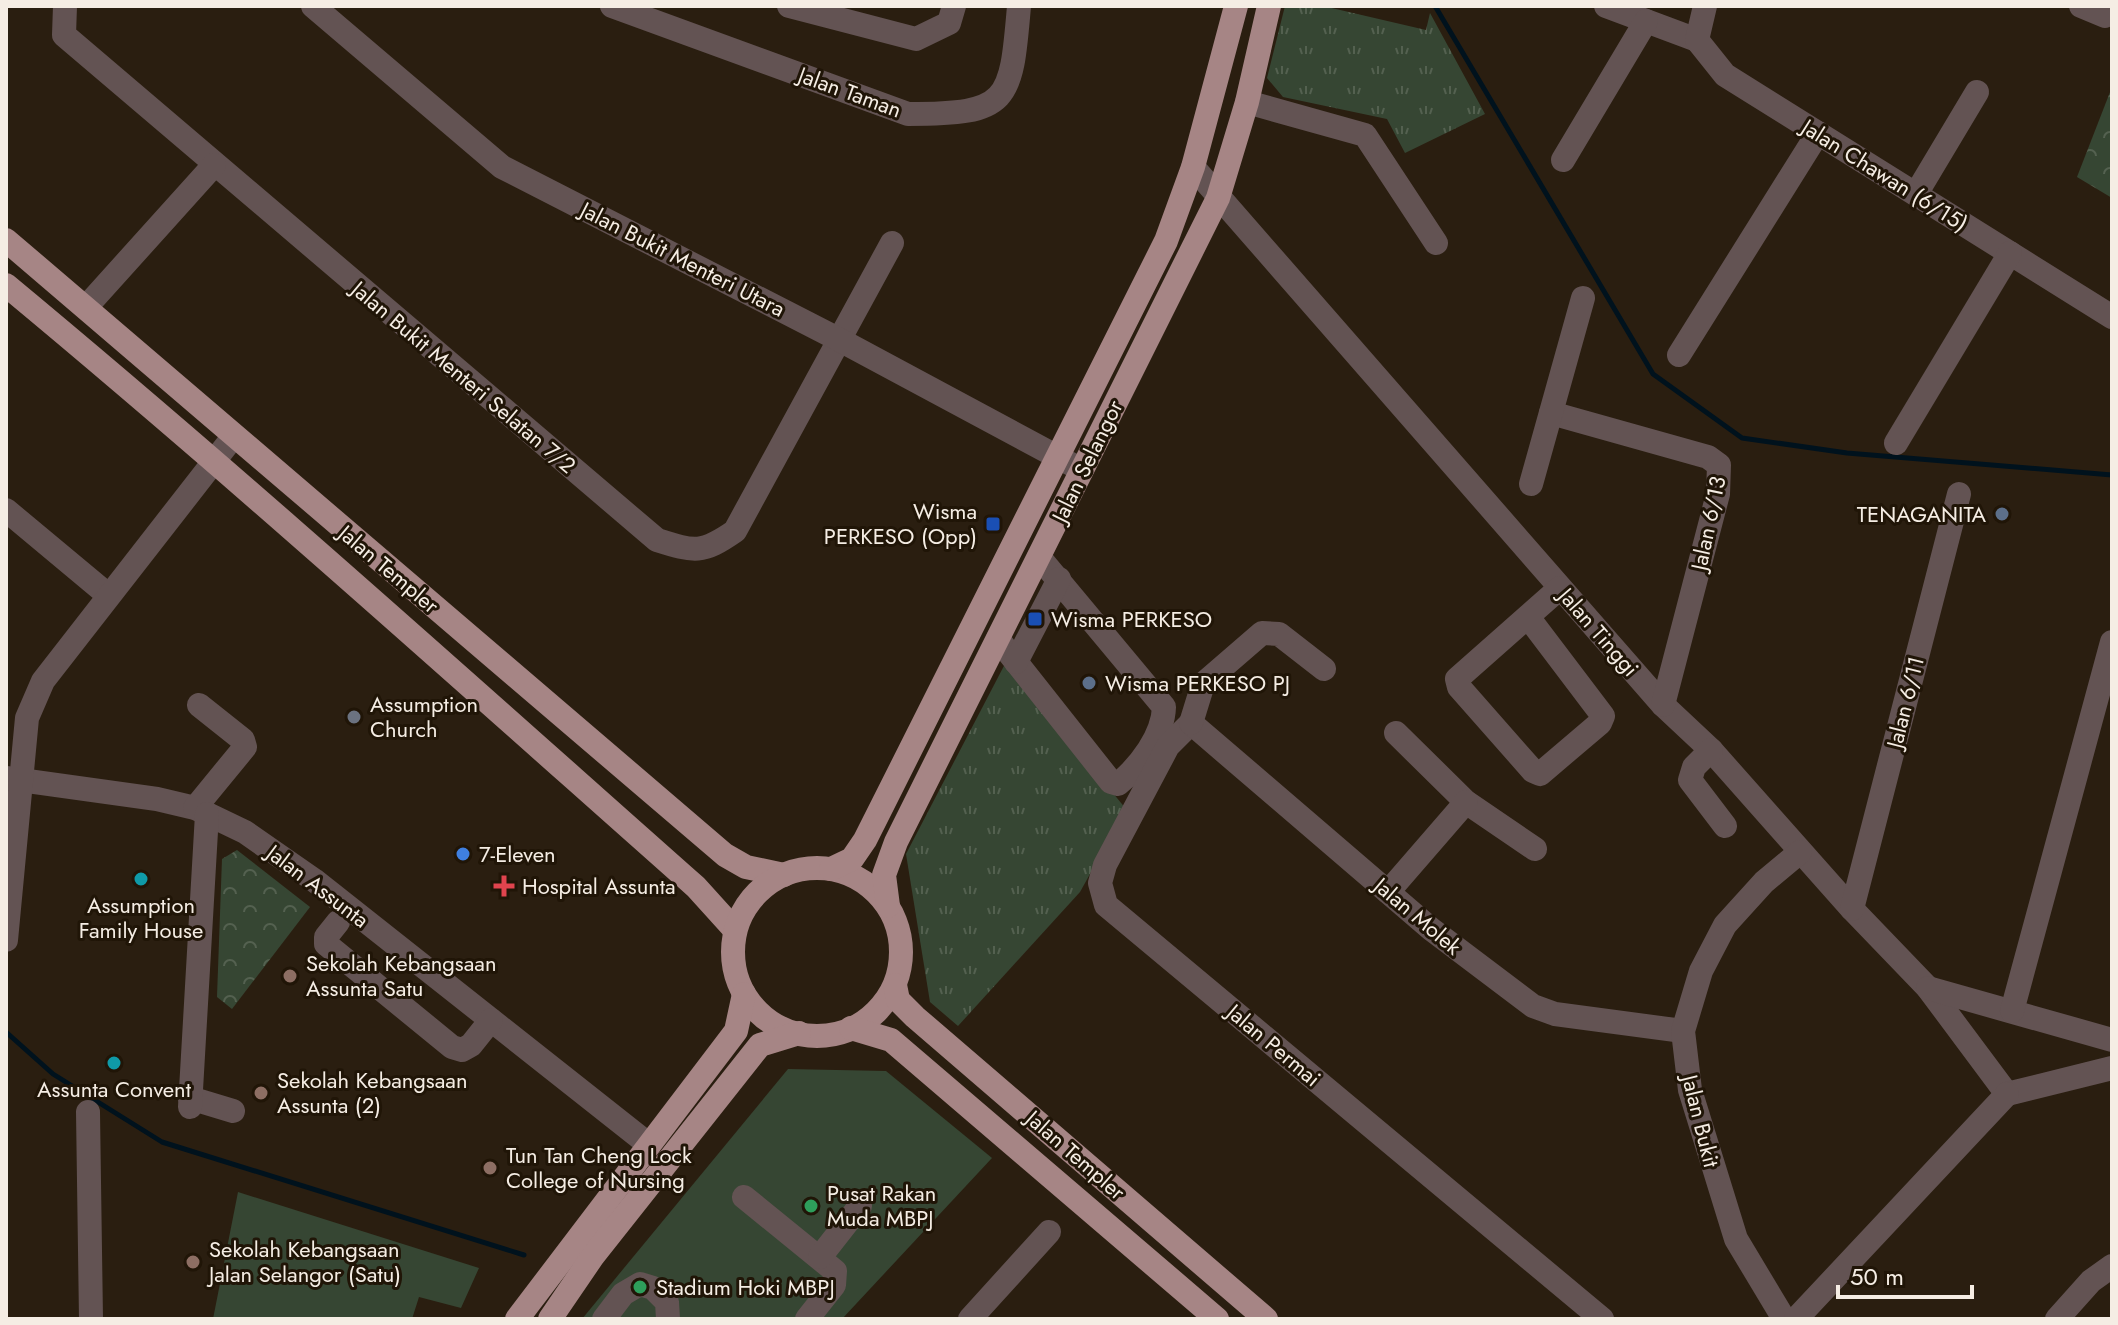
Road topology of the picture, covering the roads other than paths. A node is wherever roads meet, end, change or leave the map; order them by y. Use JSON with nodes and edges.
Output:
{"nodes":[{"id":1,"x":65,"y":6,"type":"edge"},
{"id":2,"x":313,"y":6,"type":"edge"},
{"id":3,"x":614,"y":6,"type":"edge"},
{"id":4,"x":789,"y":6,"type":"edge"},
{"id":5,"x":954,"y":6,"type":"edge"},
{"id":6,"x":1019,"y":6,"type":"edge"},
{"id":7,"x":1236,"y":6,"type":"edge"},
{"id":8,"x":1269,"y":6,"type":"edge"},
{"id":9,"x":1606,"y":6,"type":"edge"},
{"id":10,"x":1705,"y":6,"type":"edge"},
{"id":11,"x":2081,"y":6,"type":"edge"},
{"id":12,"x":2105,"y":16,"type":"dead end"},
{"id":13,"x":1646,"y":21,"type":"junction"},
{"id":14,"x":1697,"y":40,"type":"junction"},
{"id":15,"x":1977,"y":92,"type":"dead end"},
{"id":16,"x":1247,"y":102,"type":"junction"},
{"id":17,"x":1818,"y":133,"type":"junction"},
{"id":18,"x":1563,"y":160,"type":"dead end"},
{"id":19,"x":214,"y":165,"type":"junction"},
{"id":20,"x":1193,"y":167,"type":"junction"},
{"id":21,"x":1916,"y":194,"type":"junction"},
{"id":22,"x":1218,"y":198,"type":"junction"},
{"id":23,"x":6,"y":240,"type":"edge"},
{"id":24,"x":892,"y":243,"type":"dead end"},
{"id":25,"x":1436,"y":243,"type":"dead end"},
{"id":26,"x":2010,"y":253,"type":"junction"},
{"id":27,"x":6,"y":285,"type":"edge"},
{"id":28,"x":1583,"y":298,"type":"dead end"},
{"id":29,"x":87,"y":306,"type":"junction"},
{"id":30,"x":2112,"y":317,"type":"edge"},
{"id":31,"x":838,"y":339,"type":"junction"},
{"id":32,"x":1679,"y":355,"type":"dead end"},
{"id":33,"x":1551,"y":413,"type":"junction"},
{"id":34,"x":233,"y":437,"type":"junction"},
{"id":35,"x":1896,"y":443,"type":"dead end"},
{"id":36,"x":1057,"y":456,"type":"junction"},
{"id":37,"x":215,"y":460,"type":"junction"},
{"id":38,"x":1082,"y":470,"type":"junction"},
{"id":39,"x":1531,"y":484,"type":"dead end"},
{"id":40,"x":1959,"y":494,"type":"dead end"},
{"id":41,"x":6,"y":510,"type":"edge"},
{"id":42,"x":1039,"y":557,"type":"junction"},
{"id":43,"x":1059,"y":579,"type":"junction"},
{"id":44,"x":1560,"y":588,"type":"junction"},
{"id":45,"x":108,"y":595,"type":"junction"},
{"id":46,"x":1528,"y":617,"type":"junction"},
{"id":47,"x":998,"y":639,"type":"junction"},
{"id":48,"x":2112,"y":642,"type":"edge"},
{"id":49,"x":1016,"y":662,"type":"junction"},
{"id":50,"x":1324,"y":669,"type":"dead end"},
{"id":51,"x":199,"y":705,"type":"dead end"},
{"id":52,"x":1663,"y":705,"type":"junction"},
{"id":53,"x":1191,"y":723,"type":"junction"},
{"id":54,"x":1396,"y":733,"type":"dead end"},
{"id":55,"x":1711,"y":750,"type":"junction"},
{"id":56,"x":14,"y":778,"type":"edge"},
{"id":57,"x":1466,"y":802,"type":"junction"},
{"id":58,"x":201,"y":811,"type":"junction"},
{"id":59,"x":1725,"y":826,"type":"dead end"},
{"id":60,"x":1535,"y":849,"type":"dead end"},
{"id":61,"x":1800,"y":852,"type":"junction"},
{"id":62,"x":831,"y":869,"type":"junction"},
{"id":63,"x":784,"y":875,"type":"junction"},
{"id":64,"x":1388,"y":892,"type":"junction"},
{"id":65,"x":888,"y":906,"type":"junction"},
{"id":66,"x":1852,"y":909,"type":"junction"},
{"id":67,"x":338,"y":922,"type":"dead end"},
{"id":68,"x":734,"y":929,"type":"junction"},
{"id":69,"x":6,"y":940,"type":"edge"},
{"id":70,"x":895,"y":985,"type":"junction"},
{"id":71,"x":1928,"y":988,"type":"junction"},
{"id":72,"x":744,"y":994,"type":"junction"},
{"id":73,"x":2012,"y":1011,"type":"junction"},
{"id":74,"x":491,"y":1020,"type":"junction"},
{"id":75,"x":851,"y":1028,"type":"junction"},
{"id":76,"x":1683,"y":1031,"type":"junction"},
{"id":77,"x":799,"y":1033,"type":"junction"},
{"id":78,"x":2112,"y":1040,"type":"edge"},
{"id":79,"x":2112,"y":1068,"type":"edge"},
{"id":80,"x":2007,"y":1094,"type":"junction"},
{"id":81,"x":233,"y":1111,"type":"dead end"},
{"id":82,"x":88,"y":1112,"type":"dead end"},
{"id":83,"x":648,"y":1144,"type":"junction"},
{"id":84,"x":744,"y":1197,"type":"dead end"},
{"id":85,"x":860,"y":1206,"type":"dead end"},
{"id":86,"x":1049,"y":1232,"type":"dead end"},
{"id":87,"x":820,"y":1257,"type":"junction"},
{"id":88,"x":2112,"y":1266,"type":"edge"},
{"id":89,"x":1238,"y":1295,"type":"junction"},
{"id":90,"x":91,"y":1319,"type":"edge"},
{"id":91,"x":517,"y":1319,"type":"edge"},
{"id":92,"x":550,"y":1319,"type":"edge"},
{"id":93,"x":604,"y":1319,"type":"edge"},
{"id":94,"x":668,"y":1319,"type":"edge"},
{"id":95,"x":807,"y":1319,"type":"edge"},
{"id":96,"x":970,"y":1319,"type":"edge"},
{"id":97,"x":1217,"y":1319,"type":"edge"},
{"id":98,"x":1266,"y":1319,"type":"edge"},
{"id":99,"x":1602,"y":1319,"type":"edge"},
{"id":100,"x":1784,"y":1319,"type":"edge"},
{"id":101,"x":1796,"y":1319,"type":"edge"},
{"id":102,"x":2057,"y":1319,"type":"edge"}],
"edges":[{"from":1,"to":19,"type":"street","name":"Jalan Bukit Menteri Selatan 7/2"},
{"from":2,"to":31,"type":"street","name":"Jalan Bukit Menteri Utara"},
{"from":3,"to":6,"type":"street","name":"Jalan Taman"},
{"from":4,"to":5,"type":"street"},
{"from":7,"to":20,"type":"main road","name":"Jalan Selangor"},
{"from":8,"to":16,"type":"main road","name":"Jalan Selangor"},
{"from":9,"to":13,"type":"street"},
{"from":10,"to":14,"type":"street"},
{"from":11,"to":12,"type":"street"},
{"from":13,"to":14,"type":"street"},
{"from":13,"to":18,"type":"street"},
{"from":14,"to":17,"type":"street","name":"Jalan Chawan (6/15)"},
{"from":15,"to":21,"type":"street"},
{"from":16,"to":22,"type":"main road","name":"Jalan Selangor"},
{"from":16,"to":25,"type":"street"},
{"from":17,"to":21,"type":"street","name":"Jalan Chawan (6/15)"},
{"from":17,"to":32,"type":"street"},
{"from":19,"to":29,"type":"street"},
{"from":19,"to":31,"type":"street","name":"Jalan Bukit Menteri Selatan 7/2"},
{"from":20,"to":22,"type":"street","name":"Jalan Tinggi"},
{"from":20,"to":36,"type":"main road","name":"Jalan Selangor"},
{"from":21,"to":26,"type":"street","name":"Jalan Chawan (6/15)"},
{"from":22,"to":38,"type":"main road","name":"Jalan Selangor"},
{"from":22,"to":44,"type":"street","name":"Jalan Tinggi"},
{"from":23,"to":29,"type":"main road","name":"Jalan Templer"},
{"from":24,"to":31,"type":"street","name":"Jalan Bukit Menteri Selatan 7/2"},
{"from":26,"to":30,"type":"street","name":"Jalan Chawan (6/15)"},
{"from":26,"to":35,"type":"street"},
{"from":27,"to":37,"type":"main road","name":"Jalan Templer"},
{"from":28,"to":33,"type":"street"},
{"from":29,"to":34,"type":"main road","name":"Jalan Templer"},
{"from":31,"to":36,"type":"street","name":"Jalan Bukit Menteri Utara"},
{"from":33,"to":39,"type":"street"},
{"from":33,"to":52,"type":"street","name":"Jalan 6/13"},
{"from":34,"to":37,"type":"street"},
{"from":34,"to":63,"type":"main road","name":"Jalan Templer"},
{"from":36,"to":38,"type":"street","name":"Jalan Bukit Menteri Utara"},
{"from":36,"to":62,"type":"main road","name":"Jalan Selangor"},
{"from":37,"to":45,"type":"street"},
{"from":37,"to":68,"type":"main road","name":"Jalan Templer"},
{"from":38,"to":42,"type":"main road","name":"Jalan Selangor"},
{"from":40,"to":66,"type":"street","name":"Jalan 6/11"},
{"from":41,"to":45,"type":"street"},
{"from":42,"to":43,"type":"street"},
{"from":42,"to":47,"type":"main road","name":"Jalan Selangor"},
{"from":43,"to":49,"type":"street"},
{"from":43,"to":49,"type":"street"},
{"from":44,"to":46,"type":"street"},
{"from":44,"to":52,"type":"street","name":"Jalan Tinggi"},
{"from":45,"to":56,"type":"street"},
{"from":46,"to":46,"type":"street"},
{"from":47,"to":49,"type":"street"},
{"from":47,"to":65,"type":"main road","name":"Jalan Selangor"},
{"from":48,"to":73,"type":"street"},
{"from":50,"to":53,"type":"street"},
{"from":51,"to":58,"type":"street"},
{"from":52,"to":55,"type":"street","name":"Jalan Tinggi"},
{"from":53,"to":64,"type":"street","name":"Jalan Molek"},
{"from":53,"to":99,"type":"street","name":"Jalan Permai"},
{"from":54,"to":57,"type":"street"},
{"from":55,"to":59,"type":"street"},
{"from":55,"to":61,"type":"street","name":"Jalan Tinggi"},
{"from":56,"to":58,"type":"street","name":"Jalan Assunta"},
{"from":56,"to":69,"type":"street"},
{"from":57,"to":60,"type":"street"},
{"from":57,"to":64,"type":"street"},
{"from":58,"to":74,"type":"street","name":"Jalan Assunta"},
{"from":58,"to":81,"type":"street"},
{"from":61,"to":66,"type":"street","name":"Jalan Tinggi"},
{"from":61,"to":76,"type":"street","name":"Jalan Bukit"},
{"from":62,"to":63,"type":"main road"},
{"from":62,"to":65,"type":"main road"},
{"from":63,"to":68,"type":"main road"},
{"from":64,"to":76,"type":"street","name":"Jalan Molek"},
{"from":65,"to":70,"type":"main road"},
{"from":66,"to":71,"type":"street","name":"Jalan Tinggi"},
{"from":67,"to":74,"type":"street"},
{"from":68,"to":72,"type":"main road"},
{"from":70,"to":75,"type":"main road"},
{"from":70,"to":89,"type":"main road","name":"Jalan Templer"},
{"from":71,"to":73,"type":"street"},
{"from":71,"to":80,"type":"street","name":"Jalan Tinggi"},
{"from":72,"to":77,"type":"main road"},
{"from":72,"to":83,"type":"main road"},
{"from":73,"to":78,"type":"street"},
{"from":74,"to":83,"type":"street","name":"Jalan Assunta"},
{"from":75,"to":77,"type":"main road"},
{"from":75,"to":97,"type":"main road","name":"Jalan Templer"},
{"from":76,"to":100,"type":"street","name":"Jalan Bukit"},
{"from":77,"to":92,"type":"main road"},
{"from":79,"to":80,"type":"street"},
{"from":80,"to":101,"type":"street"},
{"from":82,"to":90,"type":"street"},
{"from":83,"to":91,"type":"main road"},
{"from":84,"to":87,"type":"street"},
{"from":85,"to":87,"type":"street"},
{"from":86,"to":96,"type":"street"},
{"from":87,"to":95,"type":"street"},
{"from":88,"to":102,"type":"street"},
{"from":89,"to":97,"type":"street"},
{"from":89,"to":98,"type":"main road","name":"Jalan Templer"},
{"from":93,"to":94,"type":"street"}]}
